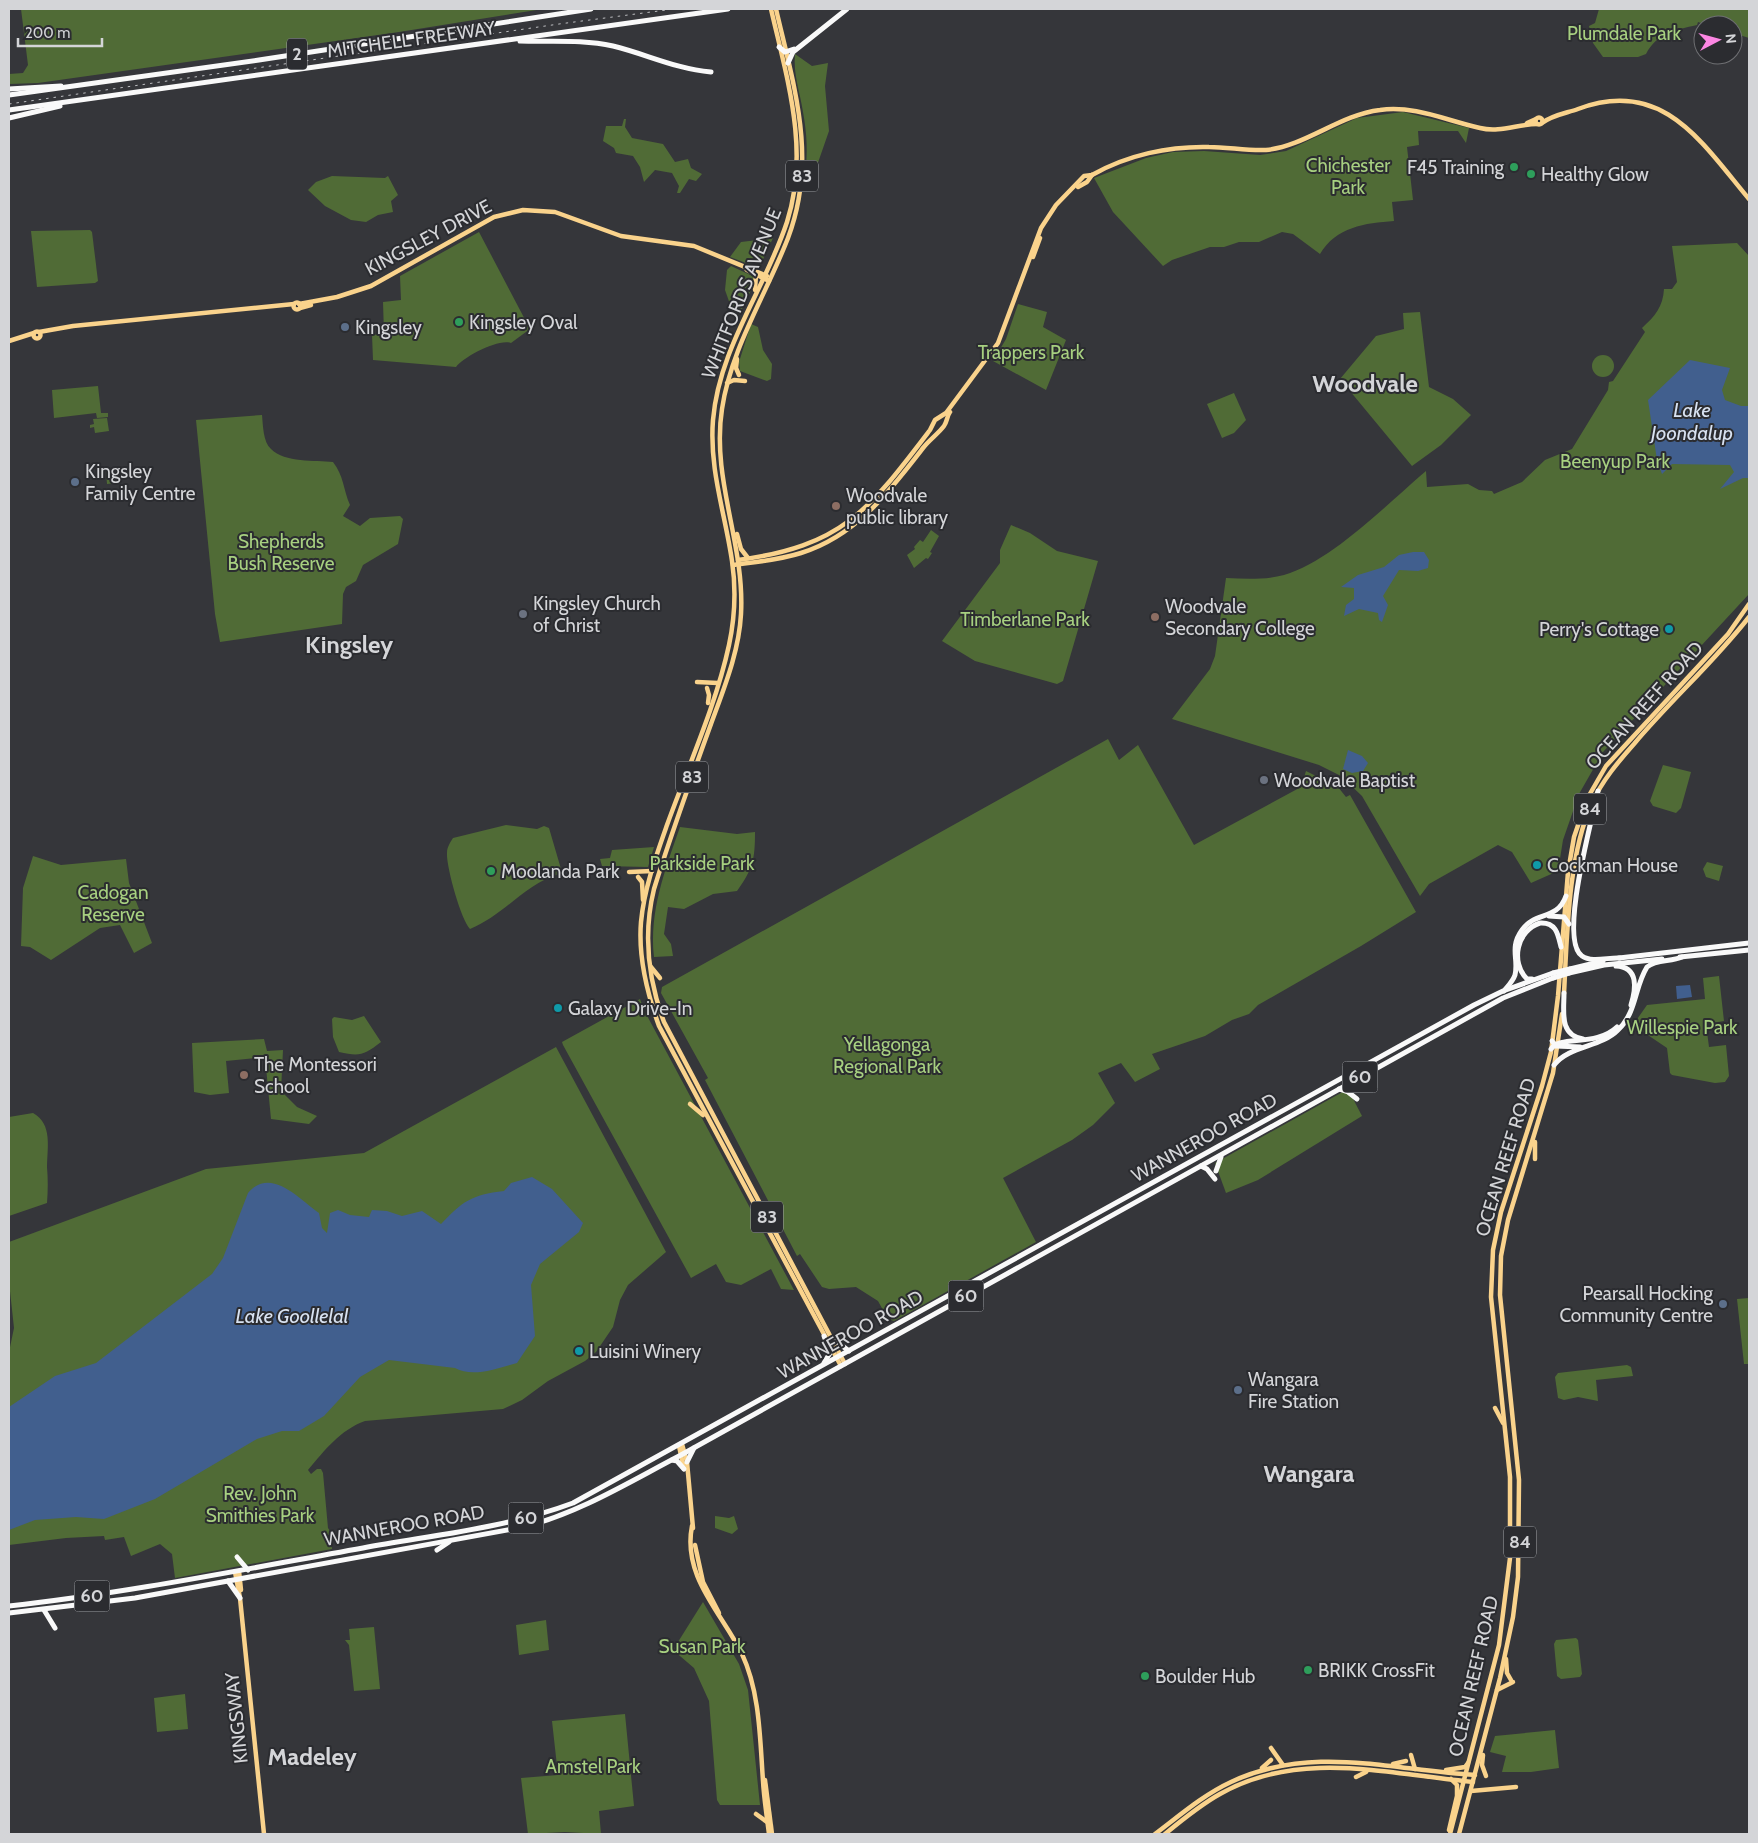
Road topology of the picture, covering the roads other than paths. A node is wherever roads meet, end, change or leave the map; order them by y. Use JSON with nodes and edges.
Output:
{"nodes":[{"id":1,"x":575,"y":9,"type":"edge"},
{"id":2,"x":592,"y":9,"type":"edge"},
{"id":3,"x":728,"y":9,"type":"edge"},
{"id":4,"x":847,"y":9,"type":"edge"},
{"id":5,"x":774,"y":10,"type":"edge"},
{"id":6,"x":551,"y":15,"type":"junction"},
{"id":7,"x":504,"y":41,"type":"junction"},
{"id":8,"x":804,"y":45,"type":"junction"},
{"id":9,"x":779,"y":47,"type":"junction"},
{"id":10,"x":786,"y":52,"type":"junction"},
{"id":11,"x":788,"y":63,"type":"junction"},
{"id":12,"x":711,"y":72,"type":"dead end"},
{"id":13,"x":79,"y":86,"type":"junction"},
{"id":14,"x":9,"y":89,"type":"edge"},
{"id":15,"x":9,"y":96,"type":"edge"},
{"id":16,"x":94,"y":98,"type":"junction"},
{"id":17,"x":9,"y":110,"type":"edge"},
{"id":18,"x":9,"y":118,"type":"edge"},
{"id":19,"x":1539,"y":121,"type":"junction"},
{"id":20,"x":1087,"y":179,"type":"junction"},
{"id":21,"x":1749,"y":195,"type":"edge"},
{"id":22,"x":1749,"y":199,"type":"edge"},
{"id":23,"x":749,"y":268,"type":"junction"},
{"id":24,"x":768,"y":269,"type":"junction"},
{"id":25,"x":756,"y":274,"type":"junction"},
{"id":26,"x":764,"y":276,"type":"junction"},
{"id":27,"x":770,"y":279,"type":"junction"},
{"id":28,"x":754,"y":296,"type":"junction"},
{"id":29,"x":297,"y":306,"type":"junction"},
{"id":30,"x":9,"y":342,"type":"edge"},
{"id":31,"x":739,"y":348,"type":"junction"},
{"id":32,"x":739,"y":375,"type":"dead end"},
{"id":33,"x":745,"y":381,"type":"dead end"},
{"id":34,"x":727,"y":383,"type":"junction"},
{"id":35,"x":940,"y":418,"type":"junction"},
{"id":36,"x":934,"y":422,"type":"junction"},
{"id":37,"x":945,"y":423,"type":"junction"},
{"id":38,"x":941,"y":428,"type":"junction"},
{"id":39,"x":720,"y":468,"type":"junction"},
{"id":40,"x":715,"y":479,"type":"junction"},
{"id":41,"x":732,"y":524,"type":"junction"},
{"id":42,"x":748,"y":558,"type":"junction"},
{"id":43,"x":774,"y":560,"type":"junction"},
{"id":44,"x":739,"y":562,"type":"junction"},
{"id":45,"x":732,"y":563,"type":"junction"},
{"id":46,"x":740,"y":574,"type":"junction"},
{"id":47,"x":1749,"y":604,"type":"edge"},
{"id":48,"x":1749,"y":617,"type":"edge"},
{"id":49,"x":698,"y":682,"type":"dead end"},
{"id":50,"x":718,"y":683,"type":"junction"},
{"id":51,"x":707,"y":688,"type":"dead end"},
{"id":52,"x":706,"y":717,"type":"junction"},
{"id":53,"x":1598,"y":791,"type":"junction"},
{"id":54,"x":652,"y":871,"type":"junction"},
{"id":55,"x":629,"y":872,"type":"dead end"},
{"id":56,"x":638,"y":877,"type":"dead end"},
{"id":57,"x":1566,"y":896,"type":"junction"},
{"id":58,"x":644,"y":906,"type":"junction"},
{"id":59,"x":1546,"y":916,"type":"junction"},
{"id":60,"x":1564,"y":917,"type":"junction"},
{"id":61,"x":1569,"y":924,"type":"junction"},
{"id":62,"x":1749,"y":943,"type":"edge"},
{"id":63,"x":1562,"y":947,"type":"junction"},
{"id":64,"x":1749,"y":950,"type":"edge"},
{"id":65,"x":1682,"y":956,"type":"junction"},
{"id":66,"x":1620,"y":958,"type":"junction"},
{"id":67,"x":650,"y":964,"type":"junction"},
{"id":68,"x":1595,"y":967,"type":"junction"},
{"id":69,"x":1569,"y":971,"type":"junction"},
{"id":70,"x":1553,"y":976,"type":"junction"},
{"id":71,"x":660,"y":978,"type":"dead end"},
{"id":72,"x":1534,"y":979,"type":"junction"},
{"id":73,"x":1503,"y":991,"type":"junction"},
{"id":74,"x":1564,"y":993,"type":"junction"},
{"id":75,"x":1612,"y":1031,"type":"junction"},
{"id":76,"x":1555,"y":1045,"type":"junction"},
{"id":77,"x":1586,"y":1047,"type":"junction"},
{"id":78,"x":1554,"y":1065,"type":"junction"},
{"id":79,"x":1362,"y":1076,"type":"junction"},
{"id":80,"x":1339,"y":1089,"type":"junction"},
{"id":81,"x":1356,"y":1090,"type":"dead end"},
{"id":82,"x":1357,"y":1099,"type":"dead end"},
{"id":83,"x":690,"y":1104,"type":"dead end"},
{"id":84,"x":708,"y":1119,"type":"junction"},
{"id":85,"x":1538,"y":1121,"type":"junction"},
{"id":86,"x":1225,"y":1153,"type":"junction"},
{"id":87,"x":1535,"y":1158,"type":"dead end"},
{"id":88,"x":1201,"y":1166,"type":"junction"},
{"id":89,"x":1216,"y":1171,"type":"dead end"},
{"id":90,"x":1215,"y":1179,"type":"dead end"},
{"id":91,"x":824,"y":1336,"type":"junction"},
{"id":92,"x":832,"y":1338,"type":"junction"},
{"id":93,"x":849,"y":1351,"type":"junction"},
{"id":94,"x":839,"y":1356,"type":"junction"},
{"id":95,"x":843,"y":1365,"type":"junction"},
{"id":96,"x":820,"y":1367,"type":"junction"},
{"id":97,"x":1495,"y":1408,"type":"dead end"},
{"id":98,"x":1506,"y":1432,"type":"junction"},
{"id":99,"x":680,"y":1445,"type":"junction"},
{"id":100,"x":696,"y":1446,"type":"junction"},
{"id":101,"x":682,"y":1454,"type":"junction"},
{"id":102,"x":671,"y":1460,"type":"junction"},
{"id":103,"x":687,"y":1462,"type":"junction"},
{"id":104,"x":684,"y":1469,"type":"junction"},
{"id":105,"x":687,"y":1478,"type":"junction"},
{"id":106,"x":452,"y":1540,"type":"junction"},
{"id":107,"x":437,"y":1550,"type":"dead end"},
{"id":108,"x":237,"y":1557,"type":"dead end"},
{"id":109,"x":248,"y":1570,"type":"junction"},
{"id":110,"x":237,"y":1571,"type":"junction"},
{"id":111,"x":191,"y":1579,"type":"junction"},
{"id":112,"x":238,"y":1579,"type":"junction"},
{"id":113,"x":228,"y":1581,"type":"junction"},
{"id":114,"x":197,"y":1587,"type":"junction"},
{"id":115,"x":99,"y":1595,"type":"junction"},
{"id":116,"x":240,"y":1598,"type":"junction"},
{"id":117,"x":9,"y":1606,"type":"edge"},
{"id":118,"x":43,"y":1609,"type":"junction"},
{"id":119,"x":53,"y":1609,"type":"junction"},
{"id":120,"x":9,"y":1613,"type":"edge"},
{"id":121,"x":55,"y":1628,"type":"dead end"},
{"id":122,"x":1505,"y":1655,"type":"junction"},
{"id":123,"x":1497,"y":1690,"type":"junction"},
{"id":124,"x":1488,"y":1727,"type":"junction"},
{"id":125,"x":1271,"y":1748,"type":"dead end"},
{"id":126,"x":1411,"y":1755,"type":"dead end"},
{"id":127,"x":1271,"y":1760,"type":"dead end"},
{"id":128,"x":1406,"y":1761,"type":"dead end"},
{"id":129,"x":1469,"y":1762,"type":"junction"},
{"id":130,"x":1284,"y":1765,"type":"junction"},
{"id":131,"x":1386,"y":1765,"type":"junction"},
{"id":132,"x":1414,"y":1769,"type":"junction"},
{"id":133,"x":1427,"y":1770,"type":"junction"},
{"id":134,"x":1259,"y":1771,"type":"junction"},
{"id":135,"x":1370,"y":1771,"type":"junction"},
{"id":136,"x":763,"y":1774,"type":"junction"},
{"id":137,"x":1466,"y":1774,"type":"junction"},
{"id":138,"x":1475,"y":1775,"type":"junction"},
{"id":139,"x":1486,"y":1776,"type":"dead end"},
{"id":140,"x":1356,"y":1777,"type":"dead end"},
{"id":141,"x":1451,"y":1779,"type":"junction"},
{"id":142,"x":1465,"y":1781,"type":"junction"},
{"id":143,"x":1474,"y":1782,"type":"junction"},
{"id":144,"x":1516,"y":1787,"type":"dead end"},
{"id":145,"x":1471,"y":1791,"type":"junction"},
{"id":146,"x":756,"y":1814,"type":"dead end"},
{"id":147,"x":768,"y":1824,"type":"junction"},
{"id":148,"x":264,"y":1834,"type":"edge"},
{"id":149,"x":770,"y":1834,"type":"edge"},
{"id":150,"x":1156,"y":1834,"type":"edge"},
{"id":151,"x":1164,"y":1834,"type":"edge"},
{"id":152,"x":1449,"y":1834,"type":"edge"},
{"id":153,"x":1459,"y":1834,"type":"edge"}],
"edges":[{"from":1,"to":6,"type":"highway"},
{"from":2,"to":6,"type":"highway","name":"MITCHELL FREEWAY","number":"2"},
{"from":3,"to":7,"type":"highway","name":"MITCHELL FREEWAY","number":"2"},
{"from":4,"to":8,"type":"highway"},
{"from":5,"to":9,"type":"main road","name":"WHITFORDS AVENUE","number":"83"},
{"from":5,"to":10,"type":"main road","name":"WHITFORDS AVENUE","number":"83"},
{"from":6,"to":13,"type":"highway","name":"MITCHELL FREEWAY","number":"2"},
{"from":7,"to":12,"type":"highway"},
{"from":7,"to":16,"type":"highway","name":"MITCHELL FREEWAY","number":"2"},
{"from":8,"to":10,"type":"highway"},
{"from":8,"to":11,"type":"highway"},
{"from":9,"to":10,"type":"highway"},
{"from":9,"to":24,"type":"main road","name":"WHITFORDS AVENUE","number":"83"},
{"from":10,"to":11,"type":"main road","name":"WHITFORDS AVENUE","number":"83"},
{"from":11,"to":27,"type":"main road","name":"WHITFORDS AVENUE","number":"83"},
{"from":13,"to":14,"type":"highway"},
{"from":13,"to":15,"type":"highway","name":"MITCHELL FREEWAY","number":"2"},
{"from":16,"to":17,"type":"highway","name":"MITCHELL FREEWAY","number":"2"},
{"from":16,"to":18,"type":"highway"},
{"from":19,"to":20,"type":"main road"},
{"from":19,"to":21,"type":"main road"},
{"from":19,"to":22,"type":"main road"},
{"from":20,"to":35,"type":"main road"},
{"from":20,"to":37,"type":"main road"},
{"from":23,"to":24,"type":"main road"},
{"from":23,"to":26,"type":"main road","name":"KINGSLEY DRIVE"},
{"from":23,"to":29,"type":"main road","name":"KINGSLEY DRIVE"},
{"from":24,"to":26,"type":"main road","name":"WHITFORDS AVENUE","number":"83"},
{"from":25,"to":26,"type":"main road","name":"KINGSLEY DRIVE"},
{"from":25,"to":28,"type":"main road"},
{"from":25,"to":29,"type":"main road","name":"KINGSLEY DRIVE"},
{"from":26,"to":27,"type":"main road","name":"KINGSLEY DRIVE"},
{"from":26,"to":28,"type":"main road","name":"WHITFORDS AVENUE","number":"83"},
{"from":27,"to":31,"type":"main road","name":"WHITFORDS AVENUE","number":"83"},
{"from":28,"to":40,"type":"main road","name":"WHITFORDS AVENUE","number":"83"},
{"from":29,"to":30,"type":"main road","name":"KINGSLEY DRIVE"},
{"from":31,"to":32,"type":"main road"},
{"from":31,"to":34,"type":"main road","name":"WHITFORDS AVENUE","number":"83"},
{"from":33,"to":34,"type":"main road"},
{"from":34,"to":39,"type":"main road","name":"WHITFORDS AVENUE","number":"83"},
{"from":35,"to":36,"type":"main road"},
{"from":35,"to":37,"type":"main road"},
{"from":36,"to":38,"type":"main road"},
{"from":36,"to":42,"type":"main road"},
{"from":37,"to":38,"type":"main road"},
{"from":38,"to":43,"type":"main road"},
{"from":39,"to":40,"type":"main road"},
{"from":39,"to":41,"type":"main road","name":"WHITFORDS AVENUE","number":"83"},
{"from":40,"to":45,"type":"main road","name":"WHITFORDS AVENUE","number":"83"},
{"from":41,"to":42,"type":"main road"},
{"from":41,"to":44,"type":"main road","name":"WHITFORDS AVENUE","number":"83"},
{"from":42,"to":44,"type":"main road"},
{"from":43,"to":44,"type":"main road"},
{"from":43,"to":46,"type":"main road"},
{"from":44,"to":45,"type":"main road"},
{"from":44,"to":46,"type":"main road","name":"WHITFORDS AVENUE","number":"83"},
{"from":45,"to":50,"type":"main road","name":"WHITFORDS AVENUE","number":"83"},
{"from":46,"to":67,"type":"main road","name":"WHITFORDS AVENUE","number":"83"},
{"from":47,"to":57,"type":"main road","name":"OCEAN REEF ROAD","number":"84"},
{"from":48,"to":53,"type":"main road","name":"OCEAN REEF ROAD","number":"84"},
{"from":49,"to":50,"type":"main road"},
{"from":50,"to":52,"type":"main road","name":"WHITFORDS AVENUE","number":"83"},
{"from":51,"to":52,"type":"main road"},
{"from":52,"to":54,"type":"main road","name":"WHITFORDS AVENUE","number":"83"},
{"from":53,"to":61,"type":"main road","name":"OCEAN REEF ROAD","number":"84"},
{"from":53,"to":66,"type":"highway"},
{"from":54,"to":55,"type":"main road"},
{"from":54,"to":58,"type":"main road","name":"WHITFORDS AVENUE","number":"83"},
{"from":56,"to":58,"type":"main road"},
{"from":57,"to":59,"type":"highway"},
{"from":57,"to":60,"type":"main road","name":"OCEAN REEF ROAD","number":"84"},
{"from":58,"to":84,"type":"main road","name":"WHITFORDS AVENUE","number":"83"},
{"from":59,"to":60,"type":"highway"},
{"from":59,"to":73,"type":"highway"},
{"from":60,"to":61,"type":"highway"},
{"from":60,"to":63,"type":"main road","name":"OCEAN REEF ROAD","number":"84"},
{"from":61,"to":74,"type":"main road","name":"OCEAN REEF ROAD","number":"84"},
{"from":62,"to":66,"type":"highway","number":"60"},
{"from":63,"to":72,"type":"highway"},
{"from":63,"to":76,"type":"main road","name":"OCEAN REEF ROAD","number":"84"},
{"from":64,"to":65,"type":"highway","number":"60"},
{"from":65,"to":68,"type":"highway","number":"60"},
{"from":65,"to":77,"type":"highway"},
{"from":66,"to":69,"type":"highway","number":"60"},
{"from":67,"to":71,"type":"main road"},
{"from":67,"to":92,"type":"main road","name":"WHITFORDS AVENUE","number":"83"},
{"from":68,"to":69,"type":"highway","number":"60"},
{"from":68,"to":75,"type":"highway"},
{"from":69,"to":70,"type":"highway","number":"60","bridge":true},
{"from":70,"to":72,"type":"highway","name":"WANNEROO ROAD","number":"60"},
{"from":70,"to":79,"type":"highway","name":"WANNEROO ROAD","number":"60"},
{"from":72,"to":73,"type":"highway","name":"WANNEROO ROAD","number":"60"},
{"from":73,"to":93,"type":"highway","name":"WANNEROO ROAD","number":"60"},
{"from":74,"to":75,"type":"highway"},
{"from":74,"to":76,"type":"main road","name":"OCEAN REEF ROAD","number":"84"},
{"from":75,"to":76,"type":"highway"},
{"from":76,"to":77,"type":"highway"},
{"from":76,"to":78,"type":"main road","name":"OCEAN REEF ROAD","number":"84"},
{"from":76,"to":98,"type":"main road","name":"OCEAN REEF ROAD","number":"84"},
{"from":77,"to":78,"type":"highway"},
{"from":78,"to":85,"type":"main road","name":"OCEAN REEF ROAD","number":"84"},
{"from":79,"to":80,"type":"highway","name":"WANNEROO ROAD","number":"60"},
{"from":79,"to":81,"type":"highway"},
{"from":80,"to":82,"type":"highway"},
{"from":80,"to":86,"type":"highway","name":"WANNEROO ROAD","number":"60"},
{"from":83,"to":84,"type":"main road"},
{"from":84,"to":91,"type":"main road","name":"WHITFORDS AVENUE","number":"83"},
{"from":85,"to":87,"type":"main road"},
{"from":85,"to":122,"type":"main road","name":"OCEAN REEF ROAD","number":"84"},
{"from":86,"to":88,"type":"highway","name":"WANNEROO ROAD","number":"60"},
{"from":86,"to":89,"type":"highway"},
{"from":88,"to":90,"type":"highway"},
{"from":88,"to":95,"type":"highway","name":"WANNEROO ROAD","number":"60"},
{"from":91,"to":94,"type":"main road","name":"WHITFORDS AVENUE","number":"83"},
{"from":91,"to":96,"type":"highway","number":"83"},
{"from":92,"to":93,"type":"highway"},
{"from":92,"to":94,"type":"main road","name":"WHITFORDS AVENUE","number":"83"},
{"from":93,"to":94,"type":"highway","name":"WANNEROO ROAD","number":"60"},
{"from":94,"to":95,"type":"main road","name":"WHITFORDS AVENUE","number":"83"},
{"from":94,"to":96,"type":"highway","name":"WANNEROO ROAD","number":"60"},
{"from":95,"to":100,"type":"highway","name":"WANNEROO ROAD","number":"60"},
{"from":96,"to":99,"type":"highway","name":"WANNEROO ROAD","number":"60"},
{"from":97,"to":98,"type":"main road"},
{"from":98,"to":129,"type":"main road","name":"OCEAN REEF ROAD","number":"84"},
{"from":99,"to":101,"type":"main road"},
{"from":99,"to":109,"type":"highway","name":"WANNEROO ROAD","number":"60"},
{"from":100,"to":101,"type":"highway","name":"WANNEROO ROAD","number":"60"},
{"from":100,"to":103,"type":"highway"},
{"from":101,"to":102,"type":"highway","name":"WANNEROO ROAD","number":"60"},
{"from":101,"to":103,"type":"main road"},
{"from":101,"to":104,"type":"main road"},
{"from":102,"to":104,"type":"highway"},
{"from":102,"to":106,"type":"highway","name":"WANNEROO ROAD","number":"60"},
{"from":103,"to":105,"type":"main road"},
{"from":104,"to":105,"type":"main road"},
{"from":105,"to":136,"type":"main road"},
{"from":106,"to":107,"type":"highway"},
{"from":106,"to":112,"type":"highway","name":"WANNEROO ROAD","number":"60"},
{"from":108,"to":109,"type":"highway"},
{"from":109,"to":110,"type":"highway","name":"WANNEROO ROAD","number":"60"},
{"from":110,"to":111,"type":"highway","name":"WANNEROO ROAD","number":"60"},
{"from":110,"to":112,"type":"main road","name":"KINGSWAY"},
{"from":111,"to":114,"type":"highway"},
{"from":111,"to":115,"type":"highway","name":"WANNEROO ROAD","number":"60"},
{"from":112,"to":113,"type":"highway","name":"WANNEROO ROAD","number":"60"},
{"from":112,"to":116,"type":"main road","name":"KINGSWAY"},
{"from":113,"to":114,"type":"highway","name":"WANNEROO ROAD","number":"60"},
{"from":113,"to":116,"type":"highway"},
{"from":114,"to":119,"type":"highway","name":"WANNEROO ROAD","number":"60"},
{"from":115,"to":117,"type":"highway","name":"WANNEROO ROAD","number":"60"},
{"from":115,"to":119,"type":"highway"},
{"from":116,"to":148,"type":"main road","name":"KINGSWAY"},
{"from":117,"to":119,"type":"highway"},
{"from":118,"to":119,"type":"highway","name":"WANNEROO ROAD","number":"60"},
{"from":118,"to":120,"type":"highway","name":"WANNEROO ROAD","number":"60"},
{"from":118,"to":121,"type":"highway"},
{"from":122,"to":123,"type":"main road","name":"OCEAN REEF ROAD","number":"84"},
{"from":122,"to":123,"type":"main road"},
{"from":123,"to":124,"type":"main road","name":"OCEAN REEF ROAD","number":"84"},
{"from":124,"to":138,"type":"main road","name":"OCEAN REEF ROAD","number":"84"},
{"from":124,"to":139,"type":"main road"},
{"from":125,"to":130,"type":"main road"},
{"from":126,"to":132,"type":"main road"},
{"from":127,"to":134,"type":"main road"},
{"from":128,"to":131,"type":"main road"},
{"from":129,"to":133,"type":"main road"},
{"from":129,"to":137,"type":"main road","name":"OCEAN REEF ROAD","number":"84"},
{"from":130,"to":131,"type":"main road"},
{"from":130,"to":134,"type":"main road"},
{"from":131,"to":132,"type":"main road"},
{"from":132,"to":133,"type":"main road"},
{"from":133,"to":137,"type":"main road"},
{"from":134,"to":150,"type":"main road"},
{"from":135,"to":140,"type":"main road"},
{"from":135,"to":141,"type":"main road"},
{"from":135,"to":151,"type":"main road"},
{"from":136,"to":147,"type":"main road"},
{"from":136,"to":149,"type":"main road"},
{"from":137,"to":138,"type":"main road"},
{"from":137,"to":142,"type":"main road","name":"OCEAN REEF ROAD","number":"84"},
{"from":138,"to":143,"type":"main road","name":"OCEAN REEF ROAD","number":"84"},
{"from":141,"to":142,"type":"main road"},
{"from":141,"to":152,"type":"main road"},
{"from":142,"to":143,"type":"main road"},
{"from":142,"to":152,"type":"main road","name":"OCEAN REEF ROAD","number":"84"},
{"from":143,"to":145,"type":"main road","name":"OCEAN REEF ROAD","number":"84"},
{"from":144,"to":145,"type":"main road"},
{"from":145,"to":153,"type":"main road","name":"OCEAN REEF ROAD","number":"84"},
{"from":146,"to":147,"type":"main road"},
{"from":147,"to":149,"type":"main road"}]}
